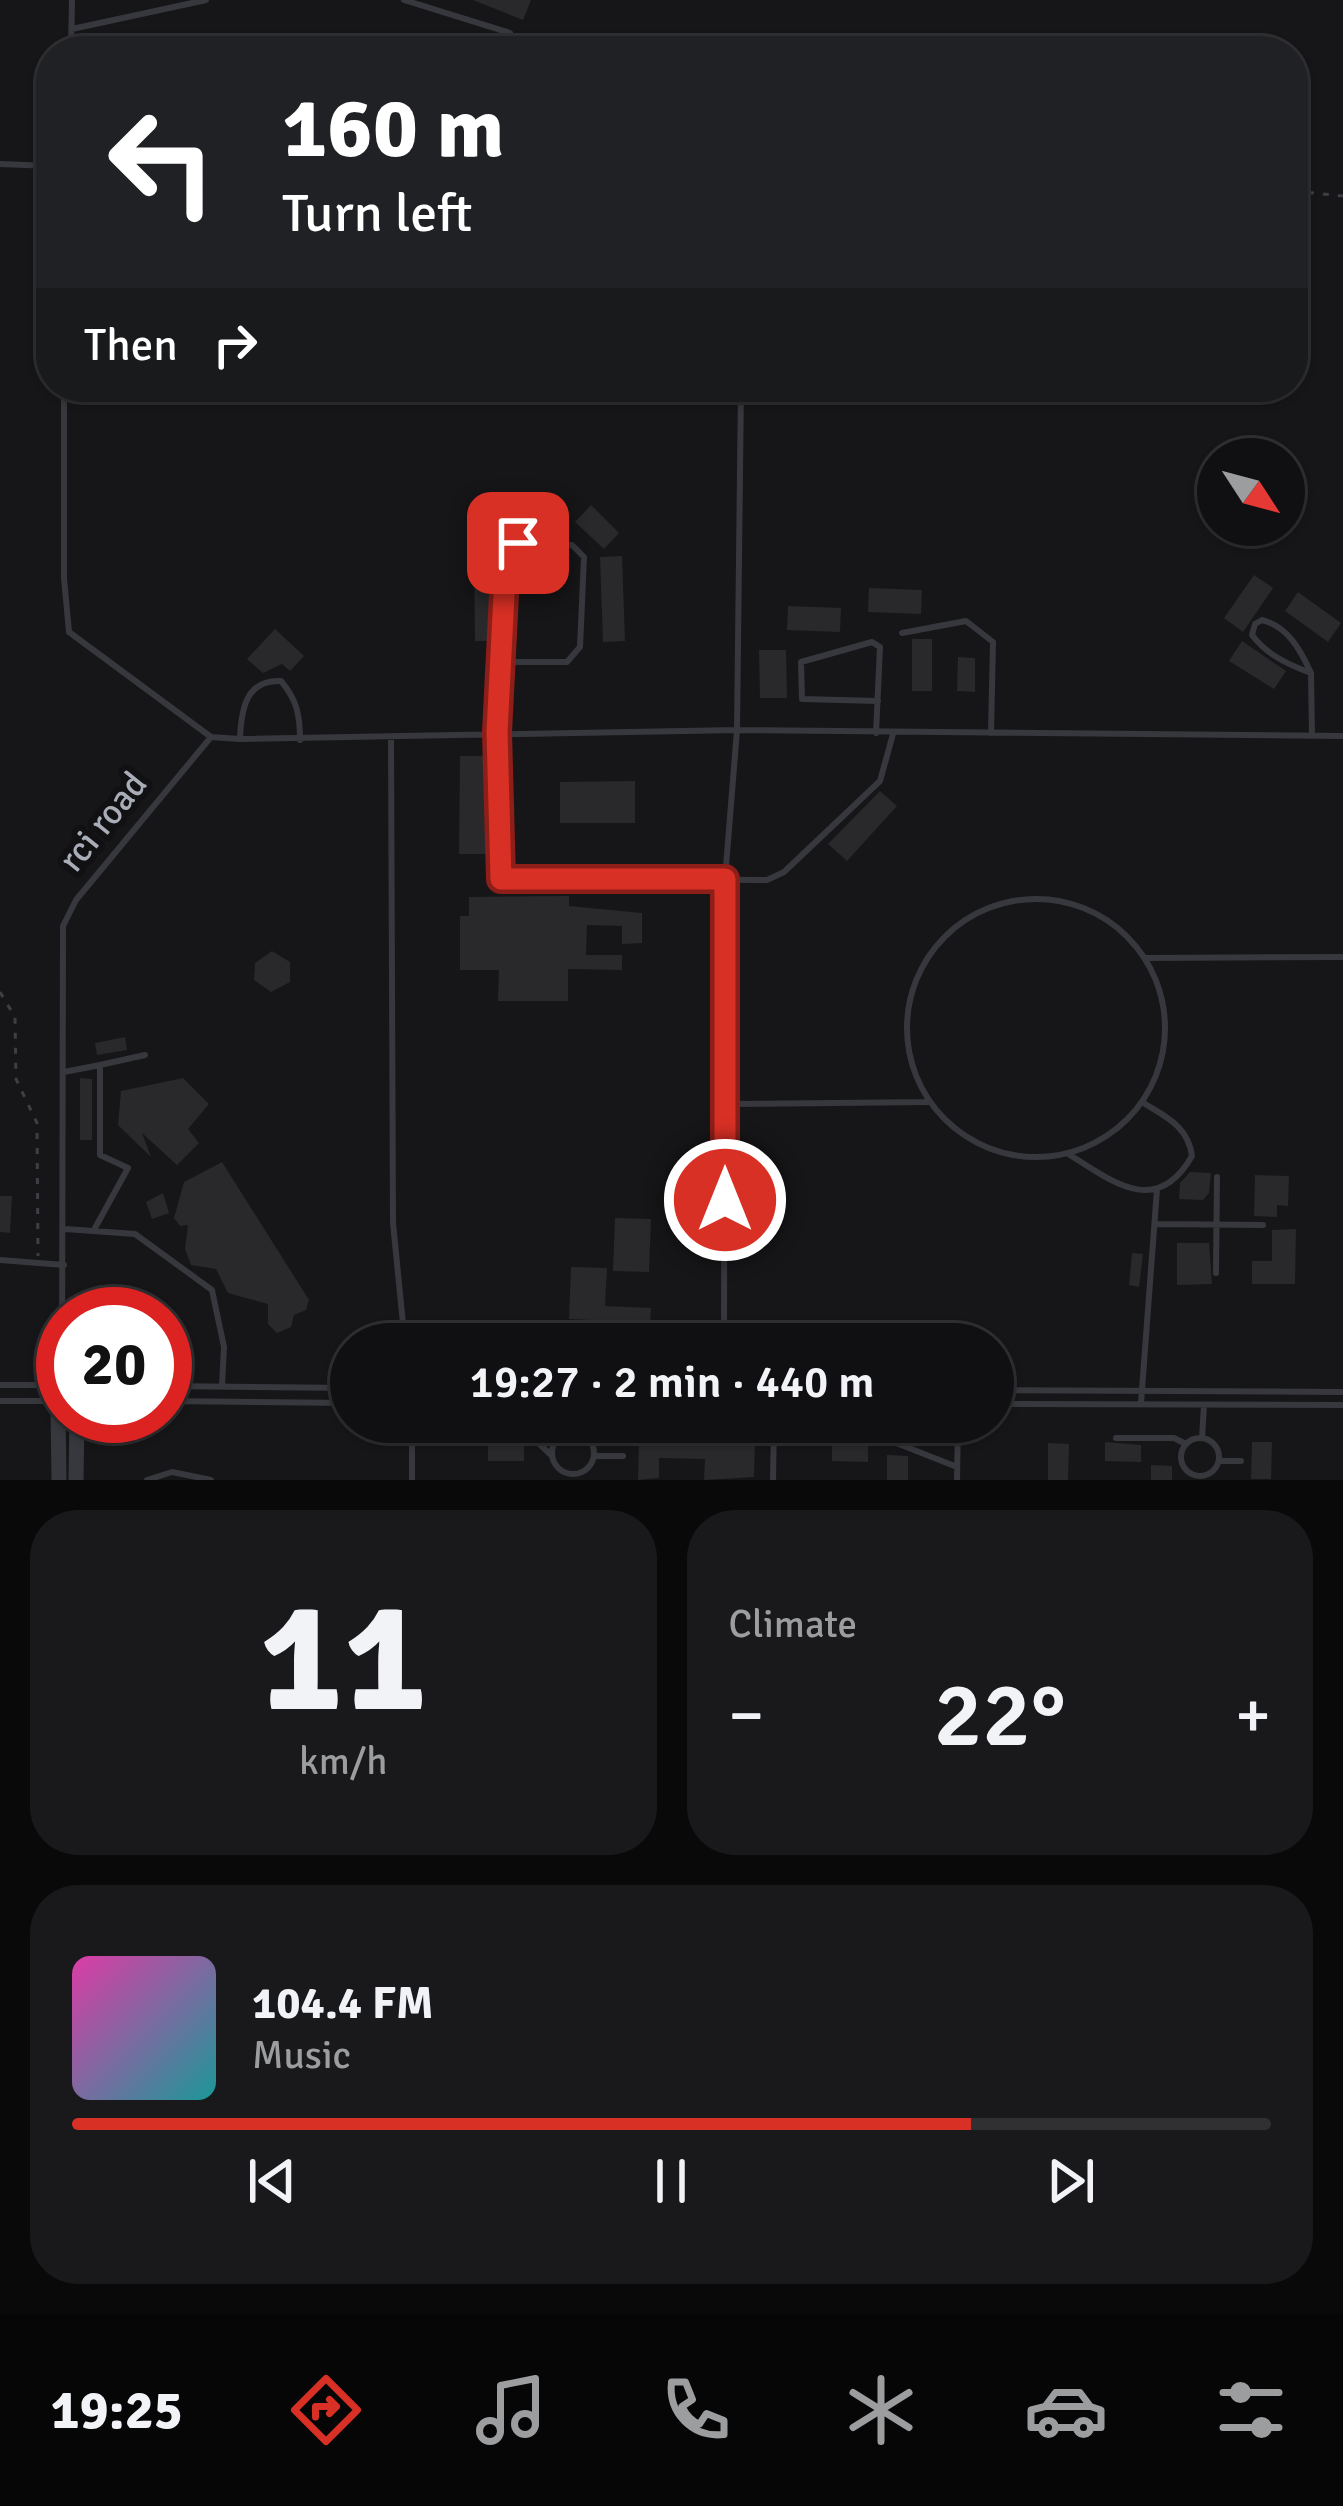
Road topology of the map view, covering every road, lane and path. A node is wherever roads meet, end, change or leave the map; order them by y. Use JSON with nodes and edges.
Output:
{"nodes":[{"id":1,"x":72,"y":0,"type":"edge"},
{"id":2,"x":206,"y":0,"type":"edge"},
{"id":3,"x":404,"y":0,"type":"edge"},
{"id":4,"x":72,"y":29,"type":"junction"},
{"id":5,"x":510,"y":32,"type":"dead end"},
{"id":6,"x":72,"y":36,"type":"edge"},
{"id":7,"x":0,"y":164,"type":"edge"},
{"id":8,"x":36,"y":165,"type":"edge"},
{"id":9,"x":1308,"y":192,"type":"edge"},
{"id":10,"x":1343,"y":196,"type":"edge"},
{"id":11,"x":64,"y":402,"type":"edge"},
{"id":12,"x":741,"y":402,"type":"edge"},
{"id":13,"x":902,"y":633,"type":"dead end"},
{"id":14,"x":503,"y":662,"type":"junction"},
{"id":15,"x":1311,"y":673,"type":"junction"},
{"id":16,"x":878,"y":700,"type":"junction"},
{"id":17,"x":736,"y":730,"type":"junction"},
{"id":18,"x":497,"y":732,"type":"junction"},
{"id":19,"x":876,"y":733,"type":"junction"},
{"id":20,"x":991,"y":733,"type":"junction"},
{"id":21,"x":893,"y":734,"type":"junction"},
{"id":22,"x":211,"y":736,"type":"junction"},
{"id":23,"x":1312,"y":736,"type":"junction"},
{"id":24,"x":1343,"y":736,"type":"edge"},
{"id":25,"x":240,"y":739,"type":"junction"},
{"id":26,"x":300,"y":740,"type":"junction"},
{"id":27,"x":391,"y":740,"type":"junction"},
{"id":28,"x":725,"y":879,"type":"junction"},
{"id":29,"x":1343,"y":957,"type":"edge"},
{"id":30,"x":1145,"y":958,"type":"junction"},
{"id":31,"x":0,"y":992,"type":"edge"},
{"id":32,"x":145,"y":1055,"type":"dead end"},
{"id":33,"x":100,"y":1065,"type":"junction"},
{"id":34,"x":64,"y":1072,"type":"junction"},
{"id":35,"x":929,"y":1102,"type":"junction"},
{"id":36,"x":1142,"y":1102,"type":"junction"},
{"id":37,"x":726,"y":1104,"type":"junction"},
{"id":38,"x":1068,"y":1154,"type":"junction"},
{"id":39,"x":1217,"y":1177,"type":"dead end"},
{"id":40,"x":1157,"y":1189,"type":"junction"},
{"id":41,"x":1155,"y":1224,"type":"junction"},
{"id":42,"x":1216,"y":1224,"type":"junction"},
{"id":43,"x":1263,"y":1225,"type":"dead end"},
{"id":44,"x":64,"y":1228,"type":"junction"},
{"id":45,"x":95,"y":1228,"type":"junction"},
{"id":46,"x":0,"y":1260,"type":"edge"},
{"id":47,"x":38,"y":1261,"type":"junction"},
{"id":48,"x":64,"y":1265,"type":"junction"},
{"id":49,"x":1216,"y":1273,"type":"dead end"},
{"id":50,"x":64,"y":1287,"type":"edge"},
{"id":51,"x":403,"y":1323,"type":"edge"},
{"id":52,"x":724,"y":1323,"type":"edge"},
{"id":53,"x":0,"y":1385,"type":"edge"},
{"id":54,"x":36,"y":1385,"type":"edge"},
{"id":55,"x":192,"y":1386,"type":"edge"},
{"id":56,"x":222,"y":1386,"type":"junction"},
{"id":57,"x":330,"y":1388,"type":"edge"},
{"id":58,"x":1014,"y":1390,"type":"edge"},
{"id":59,"x":1141,"y":1391,"type":"junction"},
{"id":60,"x":1343,"y":1392,"type":"edge"},
{"id":61,"x":0,"y":1401,"type":"edge"},
{"id":62,"x":192,"y":1401,"type":"edge"},
{"id":63,"x":330,"y":1403,"type":"edge"},
{"id":64,"x":1142,"y":1403,"type":"junction"},
{"id":65,"x":1014,"y":1404,"type":"edge"},
{"id":66,"x":1204,"y":1405,"type":"junction"},
{"id":67,"x":1343,"y":1405,"type":"edge"},
{"id":68,"x":36,"y":1406,"type":"edge"},
{"id":69,"x":1116,"y":1438,"type":"dead end"},
{"id":70,"x":1202,"y":1438,"type":"junction"},
{"id":71,"x":57,"y":1443,"type":"edge"},
{"id":72,"x":77,"y":1443,"type":"edge"},
{"id":73,"x":412,"y":1443,"type":"edge"},
{"id":74,"x":539,"y":1443,"type":"edge"},
{"id":75,"x":557,"y":1443,"type":"edge"},
{"id":76,"x":591,"y":1443,"type":"edge"},
{"id":77,"x":774,"y":1443,"type":"edge"},
{"id":78,"x":891,"y":1443,"type":"edge"},
{"id":79,"x":958,"y":1443,"type":"edge"},
{"id":80,"x":1186,"y":1444,"type":"junction"},
{"id":81,"x":553,"y":1456,"type":"junction"},
{"id":82,"x":594,"y":1456,"type":"junction"},
{"id":83,"x":623,"y":1456,"type":"dead end"},
{"id":84,"x":1240,"y":1461,"type":"dead end"},
{"id":85,"x":1220,"y":1462,"type":"junction"},
{"id":86,"x":957,"y":1474,"type":"edge"},
{"id":87,"x":189,"y":1477,"type":"edge"},
{"id":88,"x":572,"y":1477,"type":"edge"},
{"id":89,"x":1190,"y":1477,"type":"edge"},
{"id":90,"x":59,"y":1480,"type":"edge"},
{"id":91,"x":76,"y":1480,"type":"edge"},
{"id":92,"x":147,"y":1480,"type":"edge"},
{"id":93,"x":211,"y":1480,"type":"edge"},
{"id":94,"x":412,"y":1480,"type":"edge"},
{"id":95,"x":773,"y":1480,"type":"edge"},
{"id":96,"x":967,"y":1480,"type":"edge"}],
"edges":[{"from":1,"to":4,"type":"lane"},
{"from":2,"to":4,"type":"lane"},
{"from":3,"to":5,"type":"lane"},
{"from":4,"to":6,"type":"lane"},
{"from":7,"to":8,"type":"lane"},
{"from":9,"to":10,"type":"path"},
{"from":11,"to":22,"type":"lane"},
{"from":12,"to":17,"type":"lane"},
{"from":13,"to":20,"type":"lane"},
{"from":14,"to":14,"type":"lane"},
{"from":14,"to":18,"type":"lane"},
{"from":15,"to":15,"type":"lane"},
{"from":15,"to":23,"type":"lane"},
{"from":16,"to":16,"type":"lane"},
{"from":16,"to":19,"type":"lane"},
{"from":17,"to":18,"type":"lane"},
{"from":17,"to":19,"type":"lane"},
{"from":17,"to":28,"type":"lane"},
{"from":18,"to":27,"type":"lane"},
{"from":18,"to":28,"type":"lane"},
{"from":19,"to":21,"type":"lane"},
{"from":20,"to":21,"type":"lane"},
{"from":20,"to":23,"type":"lane"},
{"from":21,"to":28,"type":"lane"},
{"from":22,"to":25,"type":"lane"},
{"from":22,"to":34,"type":"lane","name":"rci road"},
{"from":23,"to":24,"type":"lane"},
{"from":25,"to":26,"type":"lane"},
{"from":25,"to":26,"type":"lane"},
{"from":26,"to":27,"type":"lane"},
{"from":27,"to":51,"type":"lane"},
{"from":28,"to":37,"type":"lane"},
{"from":29,"to":30,"type":"lane"},
{"from":30,"to":35,"type":"lane"},
{"from":30,"to":36,"type":"lane"},
{"from":31,"to":47,"type":"path"},
{"from":32,"to":33,"type":"lane"},
{"from":33,"to":34,"type":"lane"},
{"from":33,"to":45,"type":"lane"},
{"from":34,"to":44,"type":"lane","name":"rci road"},
{"from":35,"to":37,"type":"lane"},
{"from":35,"to":38,"type":"lane"},
{"from":36,"to":38,"type":"lane"},
{"from":36,"to":40,"type":"lane"},
{"from":37,"to":52,"type":"lane"},
{"from":38,"to":40,"type":"lane"},
{"from":39,"to":42,"type":"lane"},
{"from":40,"to":41,"type":"lane"},
{"from":41,"to":42,"type":"lane"},
{"from":41,"to":59,"type":"lane"},
{"from":42,"to":43,"type":"lane"},
{"from":42,"to":49,"type":"lane"},
{"from":44,"to":45,"type":"lane"},
{"from":44,"to":48,"type":"lane","name":"rci road"},
{"from":45,"to":56,"type":"lane"},
{"from":46,"to":47,"type":"lane"},
{"from":47,"to":48,"type":"lane"},
{"from":48,"to":50,"type":"lane","name":"rci road"},
{"from":53,"to":54,"type":"lane"},
{"from":55,"to":56,"type":"lane"},
{"from":56,"to":57,"type":"lane"},
{"from":58,"to":59,"type":"lane"},
{"from":59,"to":60,"type":"lane"},
{"from":59,"to":64,"type":"lane"},
{"from":61,"to":68,"type":"lane"},
{"from":62,"to":63,"type":"lane"},
{"from":64,"to":65,"type":"lane"},
{"from":64,"to":66,"type":"lane"},
{"from":66,"to":67,"type":"lane"},
{"from":66,"to":70,"type":"lane"},
{"from":69,"to":80,"type":"lane"},
{"from":70,"to":80,"type":"lane"},
{"from":70,"to":85,"type":"lane"},
{"from":71,"to":90,"type":"street"},
{"from":72,"to":91,"type":"street"},
{"from":73,"to":94,"type":"lane"},
{"from":74,"to":81,"type":"lane"},
{"from":75,"to":81,"type":"lane"},
{"from":76,"to":82,"type":"lane"},
{"from":77,"to":95,"type":"lane"},
{"from":78,"to":86,"type":"lane"},
{"from":79,"to":86,"type":"lane"},
{"from":80,"to":89,"type":"lane"},
{"from":81,"to":88,"type":"lane"},
{"from":82,"to":83,"type":"lane"},
{"from":82,"to":88,"type":"lane"},
{"from":84,"to":85,"type":"lane"},
{"from":85,"to":89,"type":"lane"},
{"from":86,"to":96,"type":"lane"},
{"from":87,"to":92,"type":"lane"},
{"from":87,"to":93,"type":"lane"}]}
